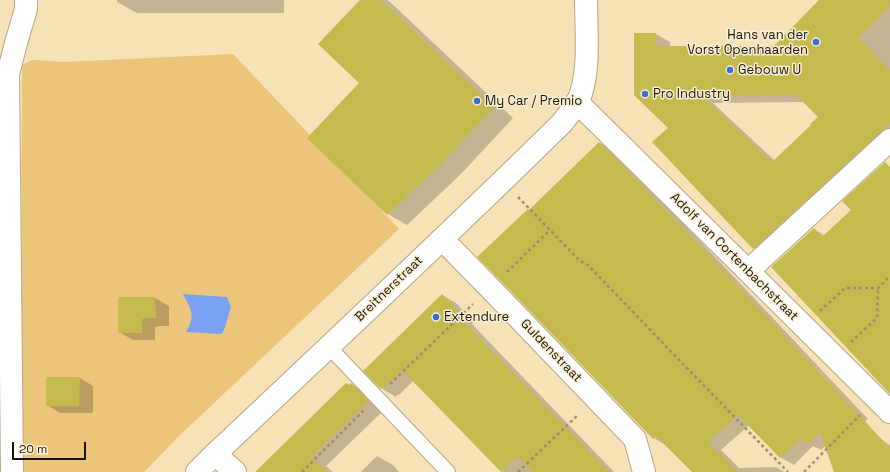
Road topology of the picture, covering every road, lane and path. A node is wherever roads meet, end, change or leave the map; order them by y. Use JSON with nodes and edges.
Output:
{"nodes":[{"id":1,"x":26,"y":0,"type":"edge"},
{"id":2,"x":586,"y":0,"type":"edge"},
{"id":3,"x":577,"y":102,"type":"junction"},
{"id":4,"x":890,"y":140,"type":"edge"},
{"id":5,"x":503,"y":181,"type":"junction"},
{"id":6,"x":550,"y":230,"type":"junction"},
{"id":7,"x":442,"y":239,"type":"junction"},
{"id":8,"x":748,"y":271,"type":"junction"},
{"id":9,"x":890,"y":276,"type":"edge"},
{"id":10,"x":490,"y":288,"type":"junction"},
{"id":11,"x":878,"y":288,"type":"junction"},
{"id":12,"x":803,"y":326,"type":"junction"},
{"id":13,"x":329,"y":347,"type":"junction"},
{"id":14,"x":835,"y":358,"type":"junction"},
{"id":15,"x":377,"y":398,"type":"junction"},
{"id":16,"x":596,"y":398,"type":"junction"},
{"id":17,"x":884,"y":401,"type":"edge"},
{"id":18,"x":215,"y":454,"type":"junction"},
{"id":19,"x":12,"y":472,"type":"edge"},
{"id":20,"x":197,"y":472,"type":"edge"},
{"id":21,"x":235,"y":472,"type":"edge"},
{"id":22,"x":302,"y":472,"type":"edge"},
{"id":23,"x":448,"y":472,"type":"edge"},
{"id":24,"x":518,"y":472,"type":"edge"},
{"id":25,"x":644,"y":472,"type":"edge"},
{"id":26,"x":788,"y":472,"type":"edge"},
{"id":27,"x":804,"y":472,"type":"edge"}],
"edges":[{"from":1,"to":19,"type":"street"},
{"from":2,"to":3,"type":"street","name":"Breitnerstraat"},
{"from":3,"to":5,"type":"street","name":"Breitnerstraat"},
{"from":3,"to":8,"type":"street","name":"Adolf van Cortenbachstraat"},
{"from":4,"to":8,"type":"street"},
{"from":5,"to":6,"type":"path"},
{"from":5,"to":7,"type":"street","name":"Breitnerstraat"},
{"from":6,"to":10,"type":"path"},
{"from":6,"to":26,"type":"path"},
{"from":7,"to":10,"type":"street","name":"Guldenstraat"},
{"from":7,"to":13,"type":"street","name":"Breitnerstraat"},
{"from":8,"to":12,"type":"street","name":"Adolf van Cortenbachstraat"},
{"from":9,"to":11,"type":"path"},
{"from":10,"to":15,"type":"path"},
{"from":10,"to":16,"type":"street","name":"Guldenstraat"},
{"from":11,"to":12,"type":"path"},
{"from":11,"to":14,"type":"path"},
{"from":12,"to":14,"type":"street","name":"Adolf van Cortenbachstraat"},
{"from":13,"to":15,"type":"lane"},
{"from":13,"to":18,"type":"street","name":"Breitnerstraat"},
{"from":14,"to":17,"type":"street","name":"Adolf van Cortenbachstraat"},
{"from":15,"to":22,"type":"path"},
{"from":15,"to":23,"type":"lane"},
{"from":16,"to":24,"type":"path"},
{"from":16,"to":25,"type":"street","name":"Guldenstraat"},
{"from":17,"to":27,"type":"path"},
{"from":18,"to":20,"type":"street","name":"Breitnerstraat"},
{"from":18,"to":21,"type":"street"}]}
